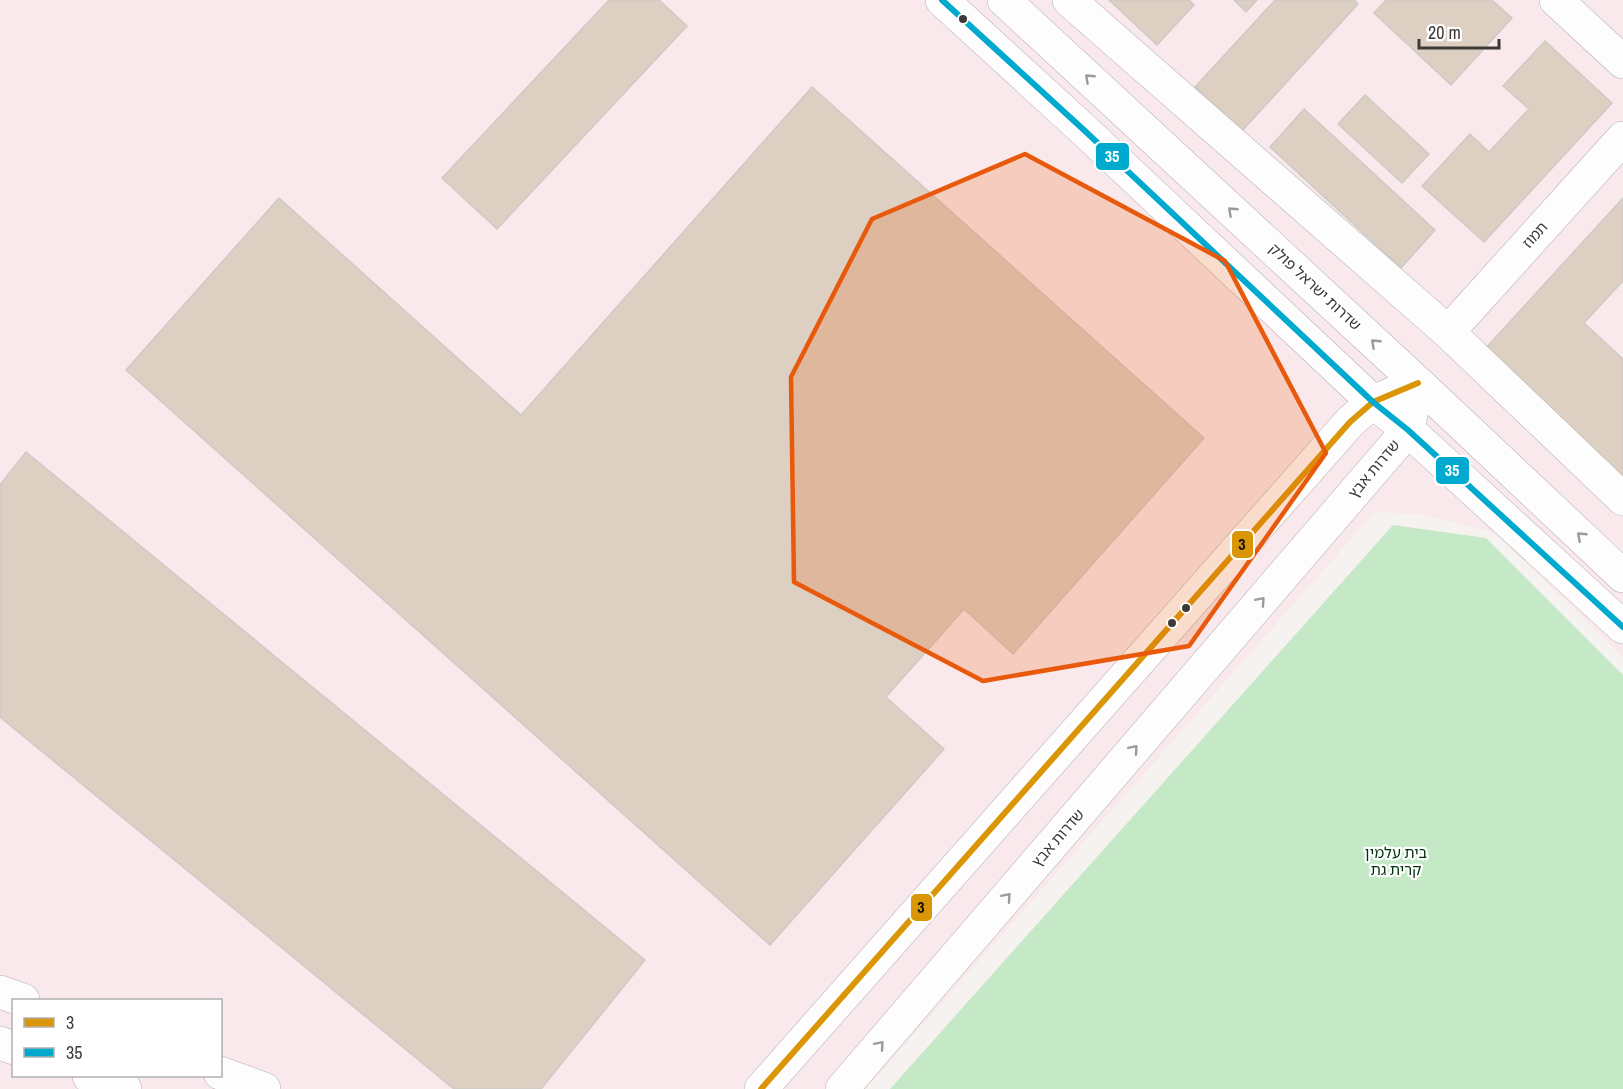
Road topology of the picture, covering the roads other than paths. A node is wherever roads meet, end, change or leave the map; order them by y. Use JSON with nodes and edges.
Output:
{"nodes":[{"id":1,"x":942,"y":0,"type":"edge"},
{"id":2,"x":1005,"y":0,"type":"edge"},
{"id":3,"x":1069,"y":0,"type":"edge"},
{"id":4,"x":1556,"y":0,"type":"edge"},
{"id":5,"x":1623,"y":62,"type":"edge"},
{"id":6,"x":1623,"y":138,"type":"edge"},
{"id":7,"x":1448,"y":332,"type":"junction"},
{"id":8,"x":1418,"y":383,"type":"junction"},
{"id":9,"x":1374,"y":402,"type":"junction"},
{"id":10,"x":1408,"y":430,"type":"junction"},
{"id":11,"x":1386,"y":455,"type":"junction"},
{"id":12,"x":1437,"y":457,"type":"junction"},
{"id":13,"x":1623,"y":499,"type":"edge"},
{"id":14,"x":1623,"y":576,"type":"edge"},
{"id":15,"x":1623,"y":627,"type":"edge"},
{"id":16,"x":0,"y":992,"type":"edge"},
{"id":17,"x":20,"y":999,"type":"edge"},
{"id":18,"x":222,"y":1074,"type":"edge"},
{"id":19,"x":91,"y":1077,"type":"edge"},
{"id":20,"x":125,"y":1089,"type":"edge"},
{"id":21,"x":264,"y":1089,"type":"edge"},
{"id":22,"x":761,"y":1089,"type":"edge"},
{"id":23,"x":842,"y":1089,"type":"edge"}],
"edges":[{"from":1,"to":9,"type":"street"},
{"from":8,"to":2,"type":"street","name":"שדרות ישראל פולק","one_way":true},
{"from":3,"to":7,"type":"street"},
{"from":4,"to":5,"type":"street"},
{"from":6,"to":7,"type":"street","name":"תמוז"},
{"from":7,"to":13,"type":"street"},
{"from":8,"to":9,"type":"street"},
{"from":8,"to":10,"type":"street","name":"שדרות אבץ"},
{"from":14,"to":8,"type":"street","name":"שדרות ישראל פולק","one_way":true},
{"from":9,"to":10,"type":"street"},
{"from":9,"to":22,"type":"street"},
{"from":10,"to":11,"type":"street","name":"שדרות אבץ"},
{"from":10,"to":12,"type":"street"},
{"from":11,"to":12,"type":"street"},
{"from":23,"to":11,"type":"street","name":"שדרות אבץ","one_way":true},
{"from":12,"to":15,"type":"street"},
{"from":16,"to":17,"type":"street"},
{"from":18,"to":21,"type":"street"},
{"from":19,"to":20,"type":"street"}]}
